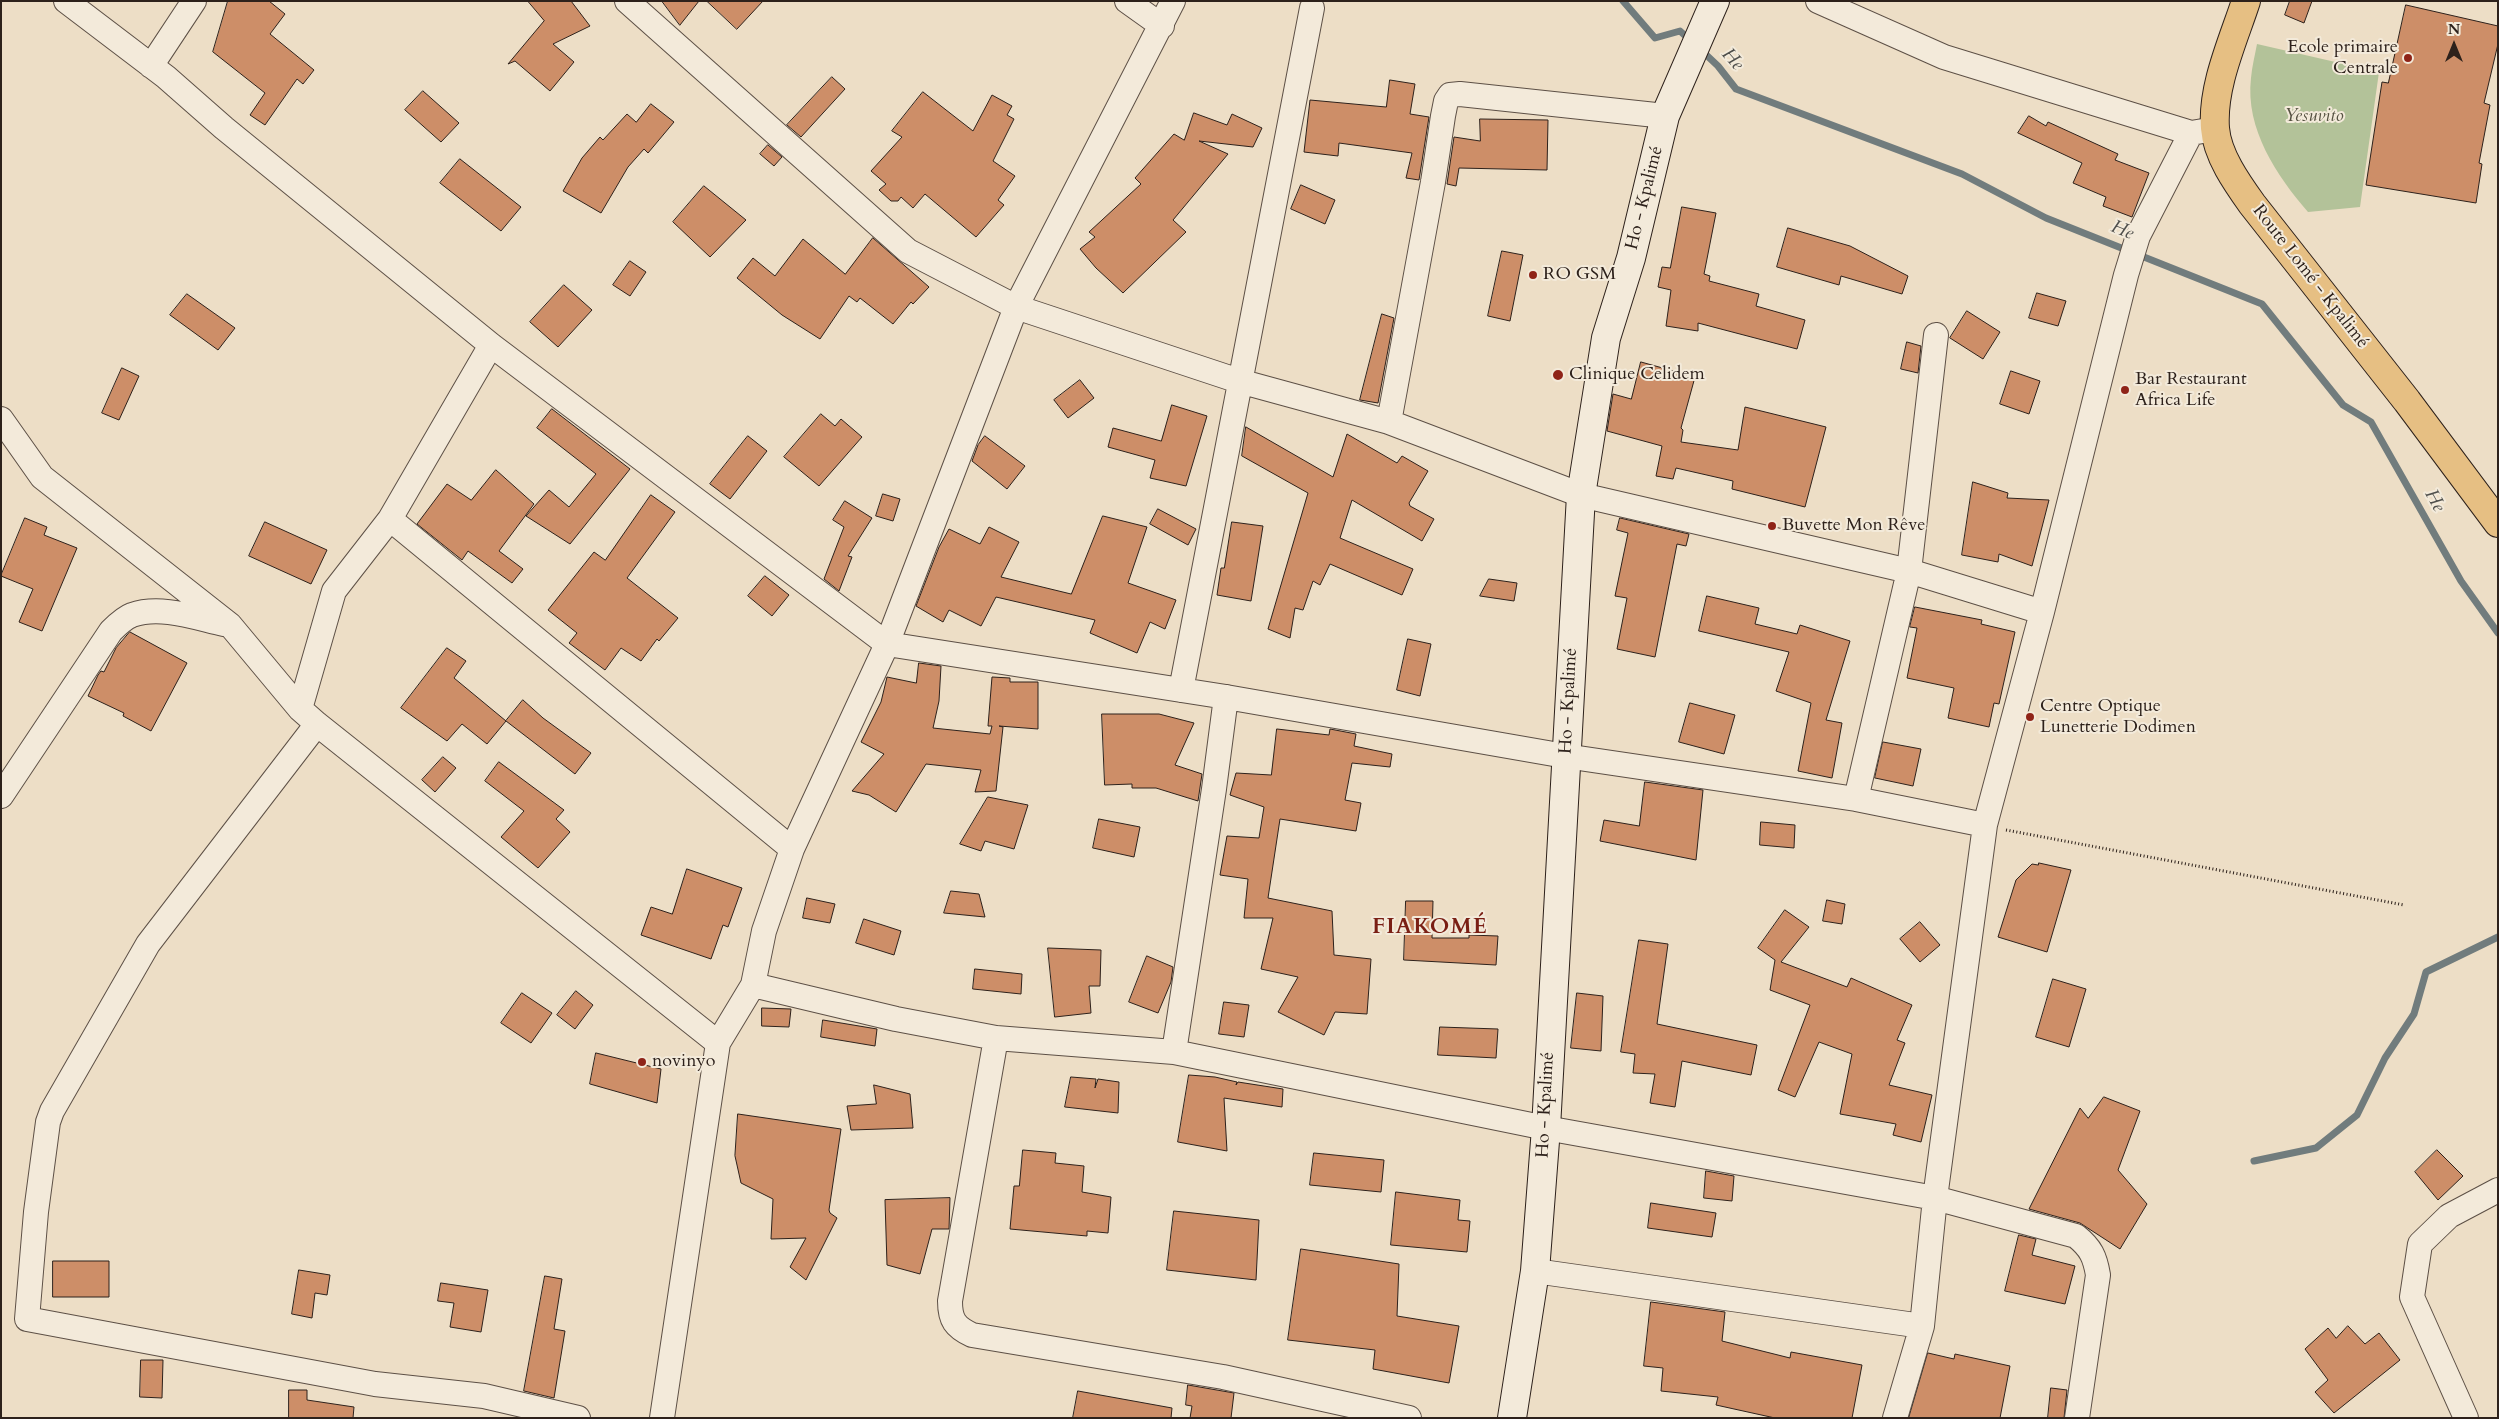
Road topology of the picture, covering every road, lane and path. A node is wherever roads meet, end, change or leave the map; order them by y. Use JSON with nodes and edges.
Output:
{"nodes":[{"id":1,"x":66,"y":1,"type":"edge"},
{"id":2,"x":194,"y":1,"type":"edge"},
{"id":3,"x":627,"y":1,"type":"edge"},
{"id":4,"x":1127,"y":1,"type":"edge"},
{"id":5,"x":1173,"y":1,"type":"edge"},
{"id":6,"x":1715,"y":1,"type":"edge"},
{"id":7,"x":1818,"y":1,"type":"edge"},
{"id":8,"x":2246,"y":1,"type":"edge"},
{"id":9,"x":1312,"y":8,"type":"dead end"},
{"id":10,"x":1162,"y":26,"type":"junction"},
{"id":11,"x":151,"y":66,"type":"junction"},
{"id":12,"x":1665,"y":116,"type":"junction"},
{"id":13,"x":2203,"y":131,"type":"junction"},
{"id":14,"x":1016,"y":307,"type":"junction"},
{"id":15,"x":1936,"y":335,"type":"dead end"},
{"id":16,"x":490,"y":345,"type":"junction"},
{"id":17,"x":1239,"y":381,"type":"junction"},
{"id":18,"x":1,"y":419,"type":"edge"},
{"id":19,"x":1388,"y":422,"type":"junction"},
{"id":20,"x":1581,"y":495,"type":"junction"},
{"id":21,"x":390,"y":519,"type":"junction"},
{"id":22,"x":2498,"y":524,"type":"edge"},
{"id":23,"x":1908,"y":571,"type":"junction"},
{"id":24,"x":2042,"y":612,"type":"junction"},
{"id":25,"x":230,"y":625,"type":"junction"},
{"id":26,"x":887,"y":644,"type":"junction"},
{"id":27,"x":1181,"y":690,"type":"junction"},
{"id":28,"x":1226,"y":697,"type":"junction"},
{"id":29,"x":300,"y":709,"type":"junction"},
{"id":30,"x":317,"y":724,"type":"junction"},
{"id":31,"x":1565,"y":756,"type":"junction"},
{"id":32,"x":1,"y":796,"type":"edge"},
{"id":33,"x":1856,"y":799,"type":"junction"},
{"id":34,"x":1985,"y":826,"type":"junction"},
{"id":35,"x":792,"y":850,"type":"junction"},
{"id":36,"x":2404,"y":905,"type":"dead end"},
{"id":37,"x":753,"y":985,"type":"junction"},
{"id":38,"x":996,"y":1038,"type":"junction"},
{"id":39,"x":718,"y":1042,"type":"junction"},
{"id":40,"x":1174,"y":1052,"type":"junction"},
{"id":41,"x":1546,"y":1128,"type":"junction"},
{"id":42,"x":2498,"y":1190,"type":"edge"},
{"id":43,"x":1935,"y":1198,"type":"junction"},
{"id":44,"x":1535,"y":1271,"type":"junction"},
{"id":45,"x":1922,"y":1326,"type":"junction"},
{"id":46,"x":578,"y":1418,"type":"edge"},
{"id":47,"x":662,"y":1418,"type":"edge"},
{"id":48,"x":1409,"y":1418,"type":"edge"},
{"id":49,"x":1512,"y":1418,"type":"edge"},
{"id":50,"x":1895,"y":1418,"type":"edge"},
{"id":51,"x":2077,"y":1418,"type":"edge"},
{"id":52,"x":2466,"y":1418,"type":"edge"}],
"edges":[{"from":1,"to":11,"type":"street"},
{"from":2,"to":11,"type":"street"},
{"from":3,"to":14,"type":"street"},
{"from":4,"to":10,"type":"street"},
{"from":5,"to":10,"type":"street"},
{"from":6,"to":12,"type":"main road","name":"Ho - Kpalimé"},
{"from":7,"to":13,"type":"street"},
{"from":8,"to":13,"type":"main road","name":"Route Lomé - Kpalimé"},
{"from":9,"to":17,"type":"street"},
{"from":10,"to":14,"type":"street"},
{"from":11,"to":16,"type":"street"},
{"from":12,"to":19,"type":"street"},
{"from":12,"to":20,"type":"main road","name":"Ho - Kpalimé"},
{"from":13,"to":22,"type":"main road","name":"Route Lomé - Kpalimé"},
{"from":13,"to":24,"type":"street"},
{"from":14,"to":17,"type":"street"},
{"from":14,"to":26,"type":"street"},
{"from":15,"to":23,"type":"street"},
{"from":16,"to":21,"type":"street"},
{"from":16,"to":26,"type":"street"},
{"from":17,"to":19,"type":"street"},
{"from":17,"to":27,"type":"street"},
{"from":18,"to":25,"type":"street"},
{"from":19,"to":20,"type":"street"},
{"from":20,"to":23,"type":"street"},
{"from":20,"to":31,"type":"main road","name":"Ho - Kpalimé"},
{"from":21,"to":29,"type":"street"},
{"from":21,"to":35,"type":"street"},
{"from":23,"to":24,"type":"street"},
{"from":23,"to":33,"type":"street"},
{"from":24,"to":34,"type":"street"},
{"from":25,"to":29,"type":"street"},
{"from":25,"to":32,"type":"street"},
{"from":26,"to":27,"type":"street"},
{"from":26,"to":35,"type":"street"},
{"from":27,"to":28,"type":"street"},
{"from":28,"to":31,"type":"street"},
{"from":28,"to":40,"type":"street"},
{"from":29,"to":30,"type":"street"},
{"from":30,"to":39,"type":"street"},
{"from":30,"to":46,"type":"street"},
{"from":31,"to":33,"type":"street"},
{"from":31,"to":41,"type":"main road","name":"Ho - Kpalimé"},
{"from":33,"to":34,"type":"street"},
{"from":34,"to":36,"type":"path"},
{"from":34,"to":43,"type":"street"},
{"from":35,"to":37,"type":"street"},
{"from":37,"to":38,"type":"street"},
{"from":37,"to":39,"type":"street"},
{"from":38,"to":40,"type":"street"},
{"from":38,"to":48,"type":"street"},
{"from":39,"to":47,"type":"street"},
{"from":40,"to":41,"type":"street"},
{"from":41,"to":43,"type":"street"},
{"from":41,"to":44,"type":"main road","name":"Ho - Kpalimé"},
{"from":42,"to":52,"type":"street"},
{"from":43,"to":45,"type":"street"},
{"from":43,"to":51,"type":"street"},
{"from":44,"to":45,"type":"street"},
{"from":44,"to":49,"type":"main road","name":"Ho - Kpalimé"},
{"from":45,"to":50,"type":"street"}]}
